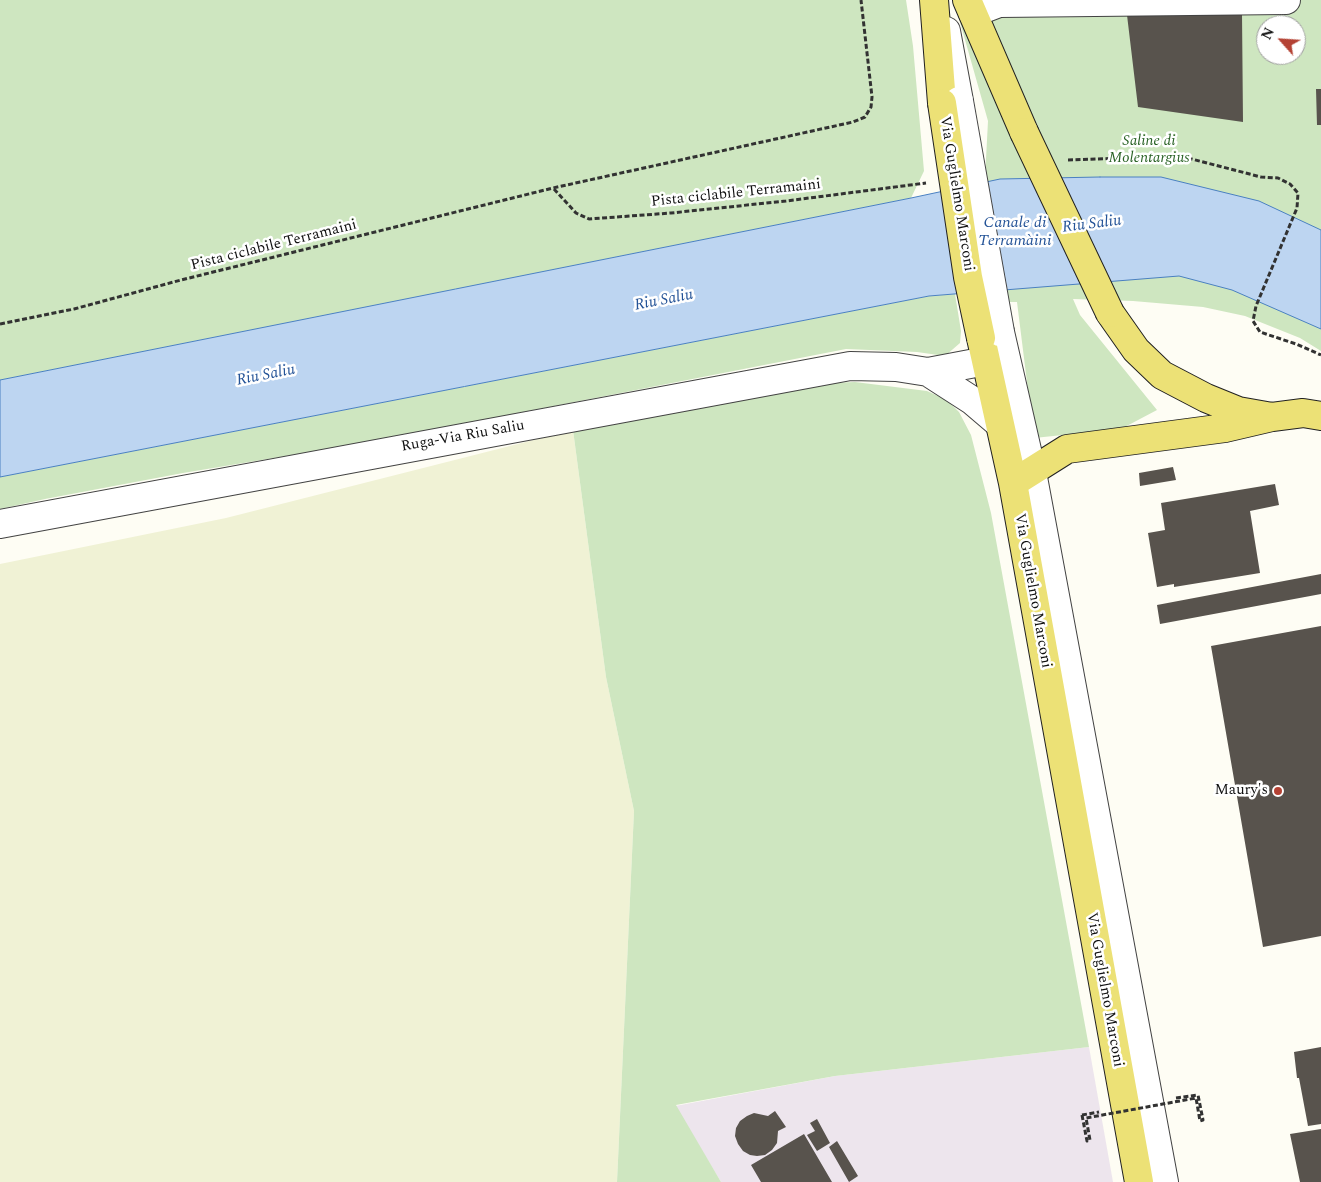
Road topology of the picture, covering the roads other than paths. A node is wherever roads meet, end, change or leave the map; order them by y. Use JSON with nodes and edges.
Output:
{"nodes":[{"id":1,"x":934,"y":0,"type":"edge"},
{"id":2,"x":941,"y":0,"type":"edge"},
{"id":3,"x":1286,"y":0,"type":"edge"},
{"id":4,"x":970,"y":6,"type":"edge"},
{"id":5,"x":951,"y":102,"type":"junction"},
{"id":6,"x":989,"y":344,"type":"junction"},
{"id":7,"x":928,"y":372,"type":"junction"},
{"id":8,"x":1272,"y":416,"type":"junction"},
{"id":9,"x":1321,"y":416,"type":"edge"},
{"id":10,"x":1000,"y":424,"type":"junction"},
{"id":11,"x":1022,"y":478,"type":"junction"},
{"id":12,"x":0,"y":524,"type":"edge"},
{"id":13,"x":1139,"y":1182,"type":"edge"},
{"id":14,"x":1164,"y":1182,"type":"edge"}],
"edges":[{"from":1,"to":5,"type":"main road","name":"Via Guglielmo Marconi"},
{"from":2,"to":5,"type":"street"},
{"from":3,"to":4,"type":"street"},
{"from":4,"to":8,"type":"main road","bridge":true},
{"from":5,"to":6,"type":"main road","name":"Via Guglielmo Marconi","bridge":true},
{"from":6,"to":7,"type":"street","name":"Ruga-Via Riu Saliu"},
{"from":6,"to":10,"type":"main road","name":"Via Guglielmo Marconi"},
{"from":6,"to":11,"type":"street"},
{"from":7,"to":10,"type":"street","name":"Ruga-Via Riu Saliu"},
{"from":7,"to":12,"type":"street","name":"Ruga-Via Riu Saliu"},
{"from":8,"to":9,"type":"main road"},
{"from":8,"to":11,"type":"main road"},
{"from":10,"to":11,"type":"main road","name":"Via Guglielmo Marconi"},
{"from":11,"to":13,"type":"main road","name":"Via Guglielmo Marconi"},
{"from":11,"to":14,"type":"street"}]}
